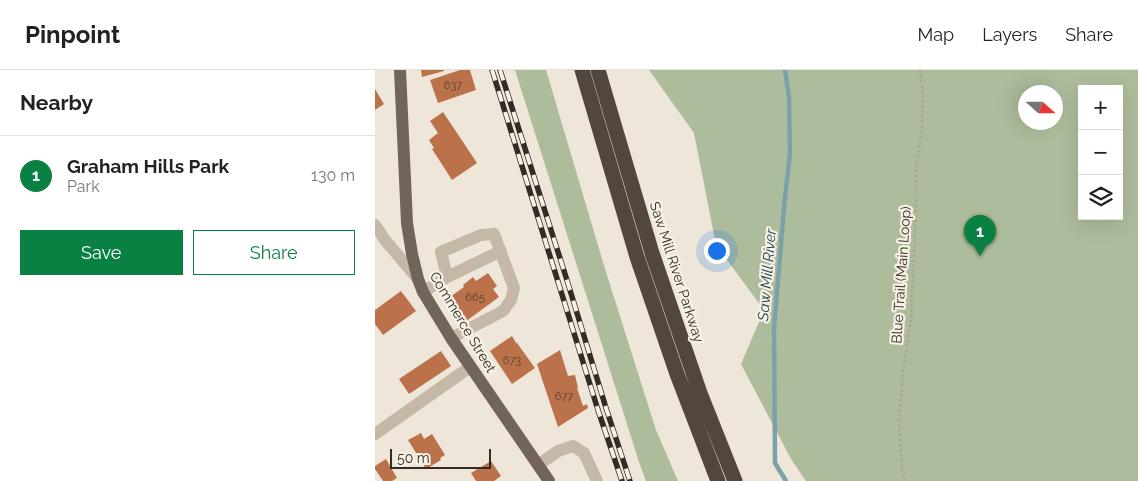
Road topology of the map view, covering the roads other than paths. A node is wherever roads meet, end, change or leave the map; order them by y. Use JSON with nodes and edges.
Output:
{"nodes":[{"id":1,"x":400,"y":70,"type":"edge"},
{"id":2,"x":582,"y":70,"type":"edge"},
{"id":3,"x":598,"y":70,"type":"edge"},
{"id":4,"x":375,"y":225,"type":"edge"},
{"id":5,"x":380,"y":243,"type":"edge"},
{"id":6,"x":501,"y":251,"type":"junction"},
{"id":7,"x":447,"y":277,"type":"junction"},
{"id":8,"x":418,"y":279,"type":"junction"},
{"id":9,"x":423,"y":292,"type":"junction"},
{"id":10,"x":451,"y":338,"type":"junction"},
{"id":11,"x":471,"y":367,"type":"junction"},
{"id":12,"x":375,"y":434,"type":"edge"},
{"id":13,"x":538,"y":465,"type":"junction"},
{"id":14,"x":549,"y":481,"type":"edge"},
{"id":15,"x":597,"y":481,"type":"edge"},
{"id":16,"x":718,"y":481,"type":"edge"},
{"id":17,"x":735,"y":481,"type":"edge"}],
"edges":[{"from":1,"to":8,"type":"main road","name":"Commerce Street"},
{"from":2,"to":16,"type":"highway"},
{"from":3,"to":17,"type":"highway","name":"Saw Mill River Parkway"},
{"from":4,"to":5,"type":"street"},
{"from":5,"to":8,"type":"street"},
{"from":6,"to":7,"type":"street"},
{"from":6,"to":7,"type":"street"},
{"from":6,"to":10,"type":"street"},
{"from":7,"to":9,"type":"street"},
{"from":8,"to":9,"type":"main road","name":"Commerce Street"},
{"from":9,"to":10,"type":"main road","name":"Commerce Street"},
{"from":10,"to":11,"type":"main road","name":"Commerce Street"},
{"from":11,"to":12,"type":"street"},
{"from":11,"to":13,"type":"main road","name":"Commerce Street"},
{"from":13,"to":14,"type":"main road","name":"Commerce Street"},
{"from":13,"to":15,"type":"street"}]}
